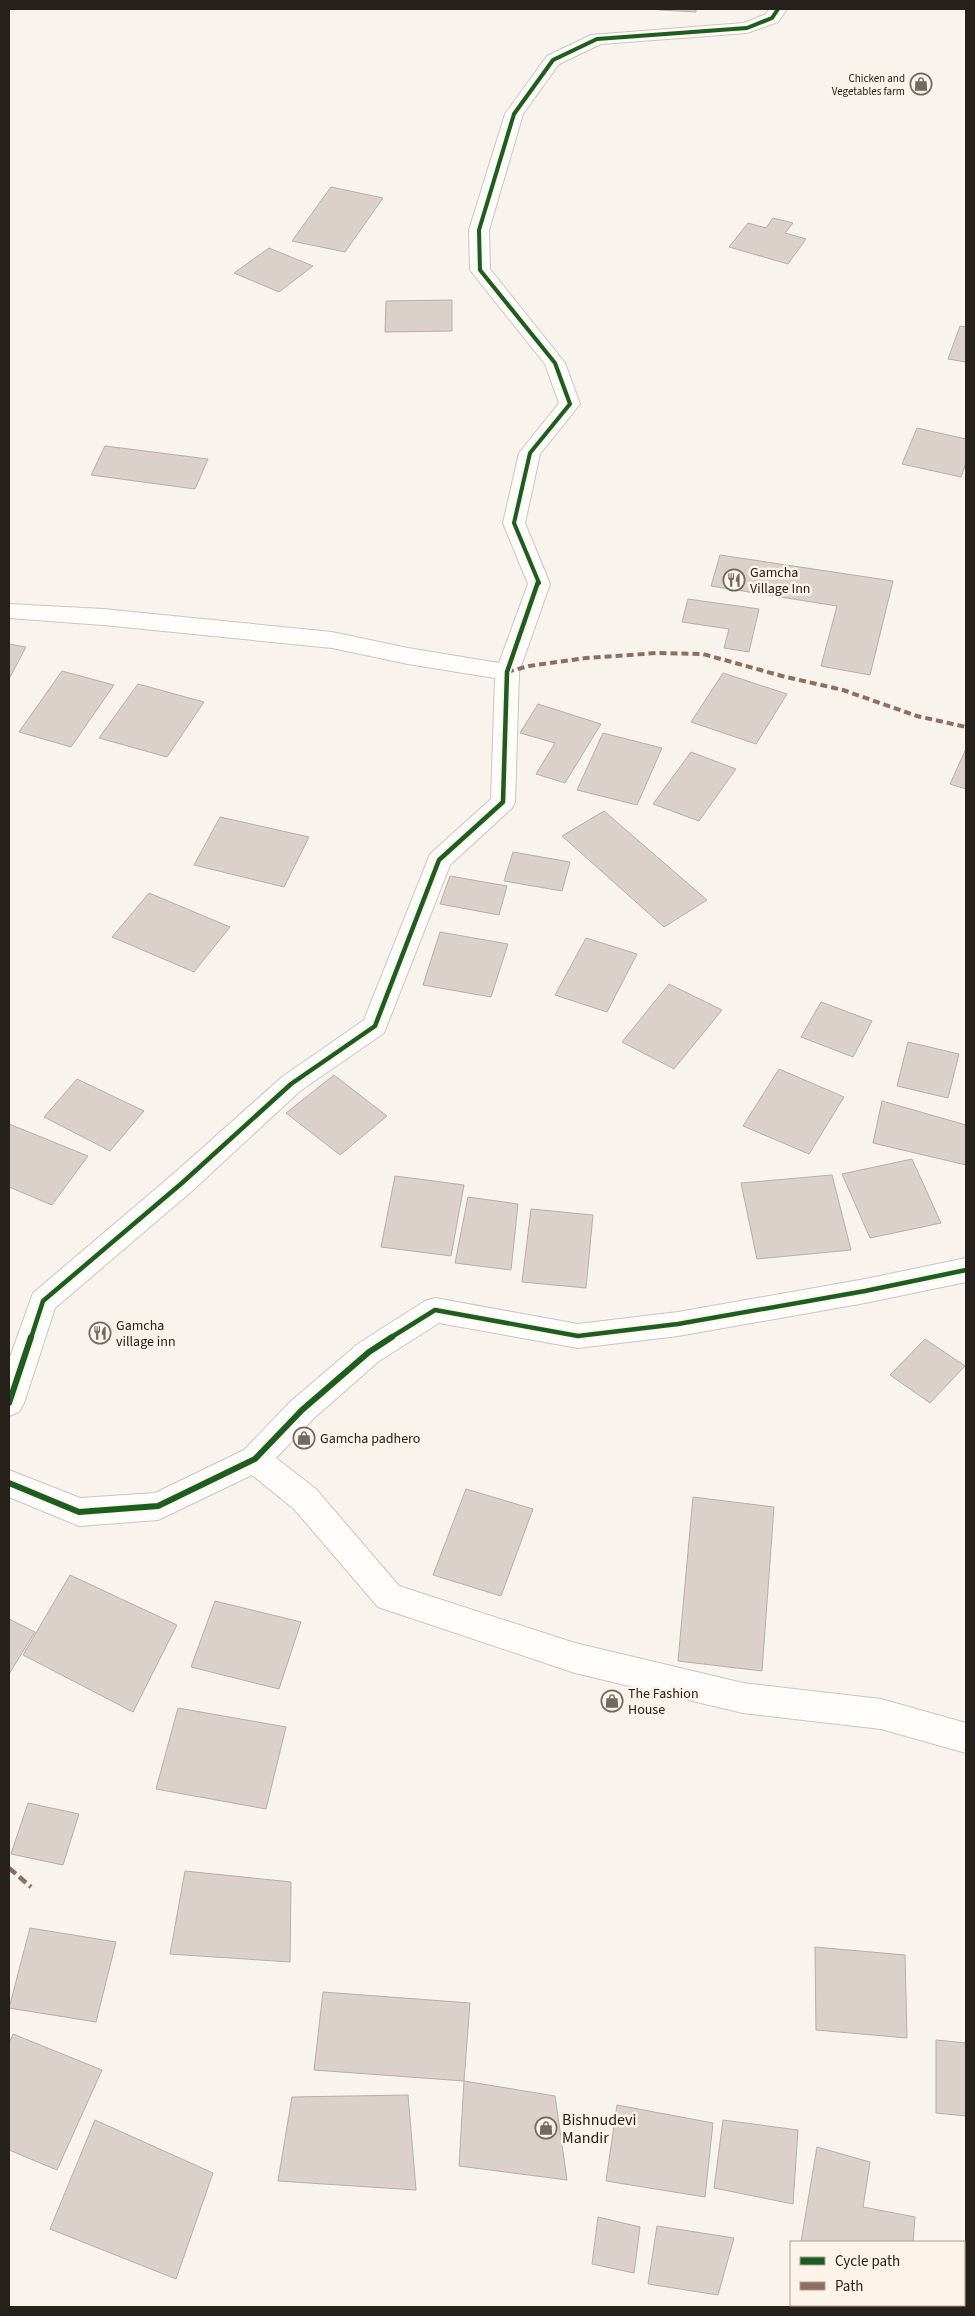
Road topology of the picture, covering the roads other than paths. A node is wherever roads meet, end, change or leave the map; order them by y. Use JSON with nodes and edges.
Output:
{"nodes":[{"id":1,"x":778,"y":9,"type":"edge"},
{"id":2,"x":9,"y":612,"type":"edge"},
{"id":3,"x":507,"y":672,"type":"junction"},
{"id":4,"x":966,"y":1270,"type":"edge"},
{"id":5,"x":9,"y":1403,"type":"edge"},
{"id":6,"x":255,"y":1459,"type":"junction"},
{"id":7,"x":9,"y":1483,"type":"edge"},
{"id":8,"x":966,"y":1738,"type":"edge"}],
"edges":[{"from":1,"to":3,"type":"street"},
{"from":2,"to":3,"type":"street"},
{"from":3,"to":5,"type":"street"},
{"from":4,"to":6,"type":"street"},
{"from":6,"to":7,"type":"street"},
{"from":6,"to":8,"type":"street"}]}
